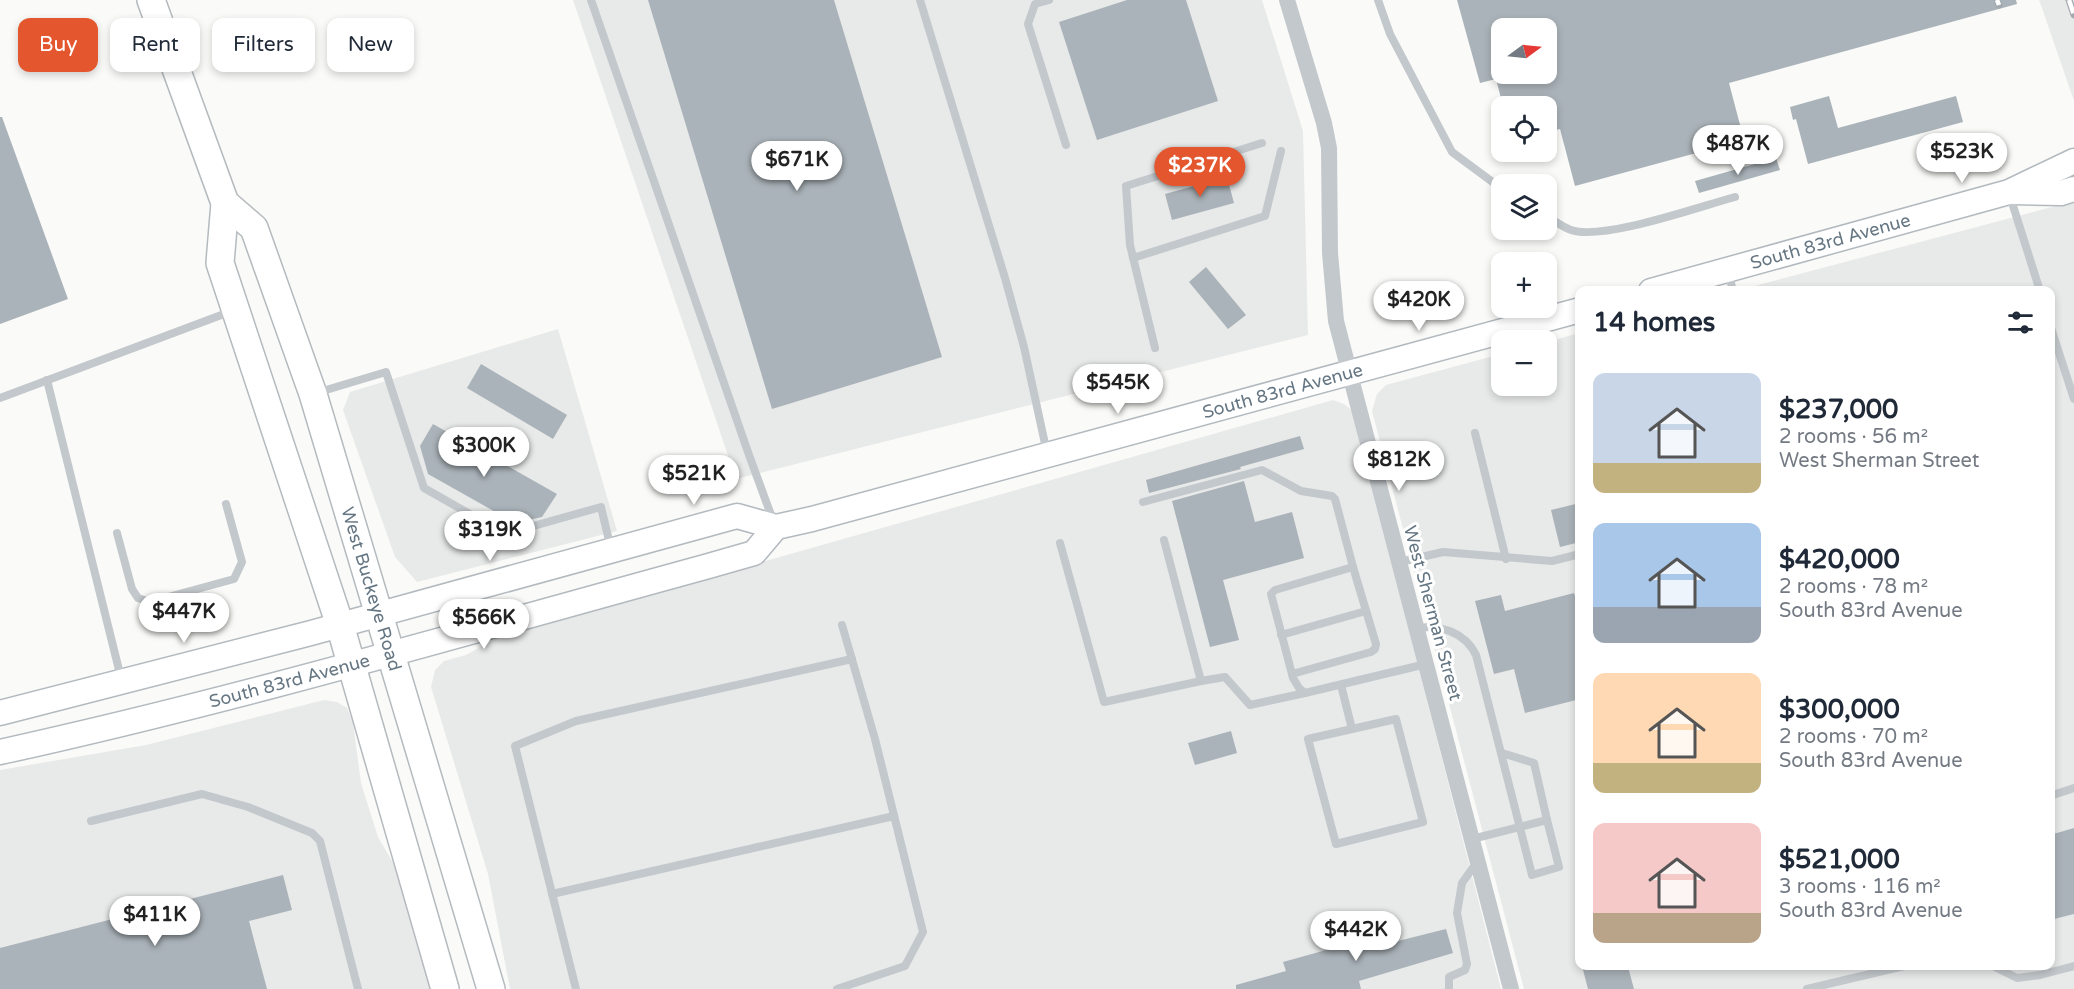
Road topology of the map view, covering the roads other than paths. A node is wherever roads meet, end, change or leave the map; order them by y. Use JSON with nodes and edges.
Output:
{"nodes":[{"id":1,"x":151,"y":0,"type":"edge"},
{"id":2,"x":591,"y":0,"type":"edge"},
{"id":3,"x":920,"y":0,"type":"edge"},
{"id":4,"x":1049,"y":0,"type":"edge"},
{"id":5,"x":1287,"y":0,"type":"edge"},
{"id":6,"x":1378,"y":0,"type":"edge"},
{"id":7,"x":1262,"y":143,"type":"dead end"},
{"id":8,"x":1066,"y":145,"type":"dead end"},
{"id":9,"x":1281,"y":151,"type":"dead end"},
{"id":10,"x":2074,"y":161,"type":"edge"},
{"id":11,"x":1491,"y":181,"type":"edge"},
{"id":12,"x":2074,"y":189,"type":"edge"},
{"id":13,"x":2009,"y":192,"type":"junction"},
{"id":14,"x":1735,"y":197,"type":"dead end"},
{"id":15,"x":225,"y":203,"type":"junction"},
{"id":16,"x":1557,"y":222,"type":"edge"},
{"id":17,"x":1133,"y":258,"type":"junction"},
{"id":18,"x":1730,"y":281,"type":"edge"},
{"id":19,"x":1690,"y":286,"type":"edge"},
{"id":20,"x":2038,"y":286,"type":"edge"},
{"id":21,"x":235,"y":310,"type":"junction"},
{"id":22,"x":1575,"y":311,"type":"edge"},
{"id":23,"x":2055,"y":340,"type":"edge"},
{"id":24,"x":1155,"y":348,"type":"dead end"},
{"id":25,"x":1350,"y":373,"type":"junction"},
{"id":26,"x":47,"y":380,"type":"junction"},
{"id":27,"x":313,"y":394,"type":"junction"},
{"id":28,"x":0,"y":398,"type":"edge"},
{"id":29,"x":2074,"y":399,"type":"edge"},
{"id":30,"x":1475,"y":433,"type":"dead end"},
{"id":31,"x":1048,"y":456,"type":"junction"},
{"id":32,"x":1143,"y":502,"type":"dead end"},
{"id":33,"x":226,"y":504,"type":"dead end"},
{"id":34,"x":776,"y":527,"type":"junction"},
{"id":35,"x":117,"y":533,"type":"dead end"},
{"id":36,"x":1164,"y":540,"type":"dead end"},
{"id":37,"x":1060,"y":543,"type":"dead end"},
{"id":38,"x":612,"y":551,"type":"junction"},
{"id":39,"x":1575,"y":555,"type":"edge"},
{"id":40,"x":1506,"y":559,"type":"junction"},
{"id":41,"x":1400,"y":562,"type":"junction"},
{"id":42,"x":1353,"y":567,"type":"junction"},
{"id":43,"x":1366,"y":611,"type":"junction"},
{"id":44,"x":379,"y":614,"type":"junction"},
{"id":45,"x":340,"y":625,"type":"junction"},
{"id":46,"x":842,"y":625,"type":"dead end"},
{"id":47,"x":1417,"y":628,"type":"junction"},
{"id":48,"x":1281,"y":635,"type":"junction"},
{"id":49,"x":390,"y":654,"type":"junction"},
{"id":50,"x":852,"y":659,"type":"junction"},
{"id":51,"x":1426,"y":664,"type":"junction"},
{"id":52,"x":350,"y":665,"type":"junction"},
{"id":53,"x":1292,"y":674,"type":"junction"},
{"id":54,"x":1201,"y":681,"type":"junction"},
{"id":55,"x":122,"y":682,"type":"junction"},
{"id":56,"x":1341,"y":686,"type":"junction"},
{"id":57,"x":1305,"y":693,"type":"junction"},
{"id":58,"x":0,"y":713,"type":"edge"},
{"id":59,"x":1352,"y":729,"type":"junction"},
{"id":60,"x":0,"y":752,"type":"edge"},
{"id":61,"x":1502,"y":753,"type":"junction"},
{"id":62,"x":2074,"y":788,"type":"edge"},
{"id":63,"x":2055,"y":794,"type":"edge"},
{"id":64,"x":894,"y":816,"type":"junction"},
{"id":65,"x":1547,"y":820,"type":"junction"},
{"id":66,"x":91,"y":821,"type":"dead end"},
{"id":67,"x":1520,"y":827,"type":"junction"},
{"id":68,"x":1472,"y":839,"type":"junction"},
{"id":69,"x":1478,"y":862,"type":"junction"},
{"id":70,"x":552,"y":894,"type":"junction"},
{"id":71,"x":2074,"y":966,"type":"edge"},
{"id":72,"x":1887,"y":970,"type":"edge"},
{"id":73,"x":2001,"y":970,"type":"edge"},
{"id":74,"x":358,"y":989,"type":"edge"},
{"id":75,"x":445,"y":989,"type":"edge"},
{"id":76,"x":491,"y":989,"type":"edge"},
{"id":77,"x":576,"y":989,"type":"edge"},
{"id":78,"x":837,"y":989,"type":"edge"},
{"id":79,"x":1449,"y":989,"type":"edge"},
{"id":80,"x":1511,"y":989,"type":"edge"},
{"id":81,"x":1807,"y":989,"type":"edge"}],
"edges":[{"from":1,"to":15,"type":"main road","name":"West Buckeye Road"},
{"from":2,"to":34,"type":"lane"},
{"from":3,"to":31,"type":"lane"},
{"from":4,"to":8,"type":"lane"},
{"from":5,"to":25,"type":"street","name":"West Sherman Street"},
{"from":6,"to":11,"type":"lane"},
{"from":7,"to":17,"type":"lane"},
{"from":9,"to":17,"type":"lane"},
{"from":10,"to":13,"type":"main road","name":"South 83rd Avenue"},
{"from":12,"to":13,"type":"main road","name":"South 83rd Avenue"},
{"from":13,"to":18,"type":"main road","name":"South 83rd Avenue"},
{"from":13,"to":20,"type":"lane"},
{"from":14,"to":16,"type":"lane"},
{"from":15,"to":21,"type":"main road","name":"West Buckeye Road"},
{"from":15,"to":27,"type":"main road","name":"West Buckeye Road"},
{"from":17,"to":24,"type":"lane"},
{"from":18,"to":19,"type":"main road","name":"South 83rd Avenue"},
{"from":21,"to":26,"type":"lane"},
{"from":21,"to":45,"type":"main road","name":"West Buckeye Road"},
{"from":22,"to":25,"type":"main road","name":"South 83rd Avenue"},
{"from":23,"to":29,"type":"lane"},
{"from":25,"to":31,"type":"main road","name":"South 83rd Avenue"},
{"from":25,"to":41,"type":"street","name":"West Sherman Street"},
{"from":26,"to":28,"type":"lane"},
{"from":26,"to":55,"type":"lane"},
{"from":27,"to":38,"type":"lane"},
{"from":27,"to":44,"type":"main road","name":"West Buckeye Road"},
{"from":30,"to":40,"type":"lane"},
{"from":31,"to":34,"type":"main road","name":"South 83rd Avenue"},
{"from":32,"to":42,"type":"lane"},
{"from":33,"to":35,"type":"lane"},
{"from":34,"to":38,"type":"main road"},
{"from":34,"to":49,"type":"main road","name":"South 83rd Avenue"},
{"from":36,"to":54,"type":"lane"},
{"from":37,"to":54,"type":"lane"},
{"from":38,"to":44,"type":"main road"},
{"from":39,"to":40,"type":"lane"},
{"from":40,"to":41,"type":"lane"},
{"from":41,"to":47,"type":"street","name":"West Sherman Street"},
{"from":42,"to":43,"type":"lane"},
{"from":42,"to":48,"type":"lane"},
{"from":43,"to":48,"type":"lane"},
{"from":43,"to":53,"type":"lane"},
{"from":44,"to":45,"type":"main road"},
{"from":44,"to":49,"type":"main road","name":"West Buckeye Road"},
{"from":45,"to":52,"type":"main road","name":"West Buckeye Road"},
{"from":45,"to":55,"type":"main road"},
{"from":46,"to":50,"type":"lane"},
{"from":47,"to":51,"type":"street","name":"West Sherman Street"},
{"from":47,"to":61,"type":"lane"},
{"from":48,"to":53,"type":"lane"},
{"from":49,"to":52,"type":"main road","name":"South 83rd Avenue"},
{"from":49,"to":76,"type":"main road","name":"West Buckeye Road"},
{"from":50,"to":64,"type":"lane"},
{"from":50,"to":70,"type":"lane"},
{"from":51,"to":56,"type":"lane"},
{"from":51,"to":68,"type":"street","name":"West Sherman Street"},
{"from":52,"to":60,"type":"main road","name":"South 83rd Avenue"},
{"from":52,"to":75,"type":"main road","name":"West Buckeye Road"},
{"from":53,"to":57,"type":"lane"},
{"from":54,"to":57,"type":"lane"},
{"from":55,"to":58,"type":"main road"},
{"from":56,"to":57,"type":"lane"},
{"from":56,"to":59,"type":"lane"},
{"from":59,"to":59,"type":"lane"},
{"from":61,"to":65,"type":"lane"},
{"from":61,"to":67,"type":"lane"},
{"from":62,"to":63,"type":"lane"},
{"from":64,"to":70,"type":"lane"},
{"from":64,"to":78,"type":"lane"},
{"from":65,"to":67,"type":"lane"},
{"from":65,"to":67,"type":"lane"},
{"from":66,"to":74,"type":"lane"},
{"from":67,"to":68,"type":"lane"},
{"from":68,"to":69,"type":"street","name":"West Sherman Street"},
{"from":69,"to":79,"type":"lane"},
{"from":69,"to":80,"type":"street","name":"West Sherman Street"},
{"from":70,"to":77,"type":"lane"},
{"from":71,"to":73,"type":"lane"},
{"from":72,"to":81,"type":"lane"}]}
